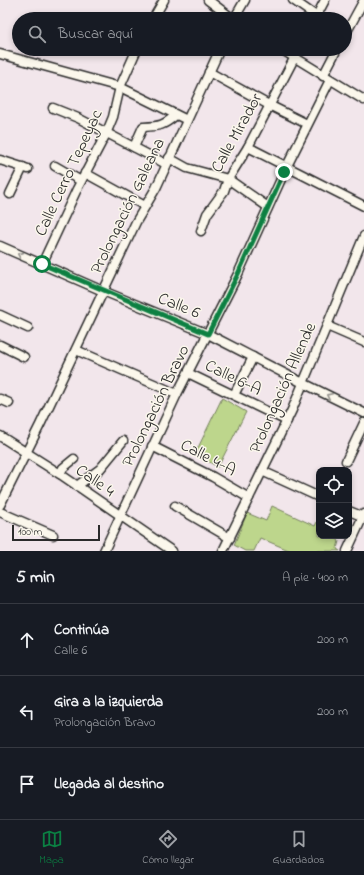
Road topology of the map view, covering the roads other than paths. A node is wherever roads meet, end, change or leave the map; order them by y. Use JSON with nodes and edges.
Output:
{"nodes":[{"id":1,"x":164,"y":0,"type":"edge"},
{"id":2,"x":208,"y":0,"type":"edge"},
{"id":3,"x":245,"y":0,"type":"edge"},
{"id":4,"x":293,"y":0,"type":"edge"},
{"id":5,"x":325,"y":0,"type":"edge"},
{"id":6,"x":364,"y":0,"type":"edge"},
{"id":7,"x":157,"y":12,"type":"edge"},
{"id":8,"x":224,"y":12,"type":"edge"},
{"id":9,"x":237,"y":12,"type":"edge"},
{"id":10,"x":308,"y":12,"type":"edge"},
{"id":11,"x":319,"y":12,"type":"edge"},
{"id":12,"x":352,"y":22,"type":"edge"},
{"id":13,"x":0,"y":54,"type":"edge"},
{"id":14,"x":135,"y":56,"type":"edge"},
{"id":15,"x":217,"y":56,"type":"edge"},
{"id":16,"x":291,"y":56,"type":"edge"},
{"id":17,"x":334,"y":56,"type":"edge"},
{"id":18,"x":294,"y":58,"type":"junction"},
{"id":19,"x":209,"y":72,"type":"junction"},
{"id":20,"x":326,"y":78,"type":"junction"},
{"id":21,"x":120,"y":87,"type":"junction"},
{"id":22,"x":364,"y":100,"type":"edge"},
{"id":23,"x":270,"y":105,"type":"junction"},
{"id":24,"x":53,"y":108,"type":"dead end"},
{"id":25,"x":176,"y":115,"type":"junction"},
{"id":26,"x":187,"y":120,"type":"junction"},
{"id":27,"x":307,"y":124,"type":"junction"},
{"id":28,"x":106,"y":134,"type":"junction"},
{"id":29,"x":134,"y":147,"type":"junction"},
{"id":30,"x":248,"y":147,"type":"junction"},
{"id":31,"x":0,"y":160,"type":"edge"},
{"id":32,"x":168,"y":161,"type":"junction"},
{"id":33,"x":56,"y":166,"type":"dead end"},
{"id":34,"x":287,"y":166,"type":"junction"},
{"id":35,"x":85,"y":173,"type":"junction"},
{"id":36,"x":228,"y":178,"type":"junction"},
{"id":37,"x":81,"y":181,"type":"junction"},
{"id":38,"x":10,"y":194,"type":"dead end"},
{"id":39,"x":145,"y":206,"type":"junction"},
{"id":40,"x":364,"y":206,"type":"edge"},
{"id":41,"x":268,"y":207,"type":"junction"},
{"id":42,"x":201,"y":231,"type":"dead end"},
{"id":43,"x":364,"y":236,"type":"edge"},
{"id":44,"x":0,"y":246,"type":"edge"},
{"id":45,"x":42,"y":264,"type":"junction"},
{"id":46,"x":103,"y":291,"type":"junction"},
{"id":47,"x":0,"y":315,"type":"edge"},
{"id":48,"x":327,"y":326,"type":"junction"},
{"id":49,"x":28,"y":328,"type":"dead end"},
{"id":50,"x":208,"y":334,"type":"junction"},
{"id":51,"x":364,"y":342,"type":"edge"},
{"id":52,"x":0,"y":345,"type":"edge"},
{"id":53,"x":76,"y":350,"type":"junction"},
{"id":54,"x":24,"y":357,"type":"dead end"},
{"id":55,"x":253,"y":357,"type":"junction"},
{"id":56,"x":188,"y":373,"type":"junction"},
{"id":57,"x":303,"y":384,"type":"junction"},
{"id":58,"x":177,"y":394,"type":"junction"},
{"id":59,"x":234,"y":395,"type":"junction"},
{"id":60,"x":0,"y":399,"type":"edge"},
{"id":61,"x":9,"y":403,"type":"dead end"},
{"id":62,"x":364,"y":413,"type":"edge"},
{"id":63,"x":286,"y":421,"type":"junction"},
{"id":64,"x":364,"y":423,"type":"edge"},
{"id":65,"x":0,"y":436,"type":"edge"},
{"id":66,"x":123,"y":441,"type":"dead end"},
{"id":67,"x":152,"y":446,"type":"junction"},
{"id":68,"x":27,"y":453,"type":"junction"},
{"id":69,"x":74,"y":459,"type":"dead end"},
{"id":70,"x":346,"y":461,"type":"dead end"},
{"id":71,"x":262,"y":471,"type":"junction"},
{"id":72,"x":60,"y":474,"type":"junction"},
{"id":73,"x":77,"y":486,"type":"junction"},
{"id":74,"x":316,"y":496,"type":"edge"},
{"id":75,"x":249,"y":498,"type":"junction"},
{"id":76,"x":1,"y":500,"type":"edge"},
{"id":77,"x":175,"y":506,"type":"dead end"},
{"id":78,"x":0,"y":512,"type":"edge"},
{"id":79,"x":352,"y":512,"type":"edge"},
{"id":80,"x":119,"y":516,"type":"junction"},
{"id":81,"x":364,"y":516,"type":"edge"},
{"id":82,"x":53,"y":535,"type":"dead end"},
{"id":83,"x":230,"y":538,"type":"junction"},
{"id":84,"x":104,"y":551,"type":"edge"},
{"id":85,"x":172,"y":551,"type":"edge"},
{"id":86,"x":223,"y":551,"type":"edge"},
{"id":87,"x":347,"y":551,"type":"edge"}],
"edges":[{"from":1,"to":7,"type":"street"},
{"from":2,"to":8,"type":"street"},
{"from":3,"to":9,"type":"street"},
{"from":4,"to":10,"type":"street"},
{"from":5,"to":11,"type":"street"},
{"from":6,"to":12,"type":"street"},
{"from":13,"to":21,"type":"street"},
{"from":14,"to":21,"type":"street","name":"Calle Cerro Tepeyac"},
{"from":15,"to":19,"type":"street","name":"Prolongación Galeana"},
{"from":16,"to":18,"type":"street"},
{"from":17,"to":20,"type":"street"},
{"from":18,"to":20,"type":"street"},
{"from":18,"to":23,"type":"street","name":"Calle Mirador"},
{"from":19,"to":23,"type":"street"},
{"from":19,"to":26,"type":"street","name":"Prolongación Galeana"},
{"from":20,"to":22,"type":"street"},
{"from":20,"to":27,"type":"street","name":"Prolongación Bravo"},
{"from":21,"to":25,"type":"street"},
{"from":21,"to":28,"type":"street","name":"Calle Cerro Tepeyac"},
{"from":23,"to":27,"type":"street"},
{"from":23,"to":30,"type":"street","name":"Calle Mirador"},
{"from":24,"to":28,"type":"street"},
{"from":25,"to":26,"type":"street"},
{"from":25,"to":29,"type":"street"},
{"from":26,"to":32,"type":"street","name":"Prolongación Galeana"},
{"from":27,"to":34,"type":"street","name":"Prolongación Bravo"},
{"from":28,"to":29,"type":"street"},
{"from":28,"to":35,"type":"street","name":"Calle Cerro Tepeyac"},
{"from":29,"to":32,"type":"street"},
{"from":30,"to":34,"type":"street"},
{"from":30,"to":36,"type":"street","name":"Calle Mirador"},
{"from":31,"to":38,"type":"street"},
{"from":32,"to":36,"type":"street"},
{"from":32,"to":39,"type":"street","name":"Prolongación Galeana"},
{"from":33,"to":37,"type":"street"},
{"from":34,"to":40,"type":"street"},
{"from":34,"to":41,"type":"street","name":"Prolongación Bravo"},
{"from":35,"to":37,"type":"street","name":"Calle Cerro Tepeyac"},
{"from":35,"to":39,"type":"street"},
{"from":36,"to":41,"type":"street"},
{"from":36,"to":42,"type":"street","name":"Calle Mirador"},
{"from":37,"to":45,"type":"street","name":"Calle Cerro Tepeyac"},
{"from":39,"to":46,"type":"street","name":"Prolongación Galeana"},
{"from":41,"to":50,"type":"street","name":"Prolongación Bravo"},
{"from":43,"to":48,"type":"street","name":"Prolongación Allende"},
{"from":45,"to":44,"type":"street","name":"Calle 6","one_way":true},
{"from":45,"to":46,"type":"street","name":"Calle 6"},
{"from":46,"to":50,"type":"street","name":"Calle 6"},
{"from":46,"to":53,"type":"street","name":"Prolongación Galeana"},
{"from":47,"to":49,"type":"street"},
{"from":48,"to":51,"type":"street"},
{"from":48,"to":57,"type":"street","name":"Prolongación Allende"},
{"from":50,"to":55,"type":"street","name":"Calle 6"},
{"from":50,"to":56,"type":"street","name":"Prolongación Bravo"},
{"from":52,"to":54,"type":"street"},
{"from":53,"to":58,"type":"street"},
{"from":53,"to":68,"type":"street","name":"Prolongación Galeana"},
{"from":55,"to":57,"type":"street","name":"Calle 6"},
{"from":55,"to":59,"type":"street"},
{"from":56,"to":58,"type":"street","name":"Prolongación Bravo"},
{"from":56,"to":59,"type":"street","name":"Calle 6-A"},
{"from":62,"to":57,"type":"street","name":"Calle 6","one_way":true},
{"from":57,"to":63,"type":"street","name":"Prolongación Allende"},
{"from":58,"to":67,"type":"street","name":"Prolongación Bravo"},
{"from":59,"to":63,"type":"street","name":"Calle 6-A"},
{"from":60,"to":61,"type":"street"},
{"from":63,"to":71,"type":"street","name":"Prolongación Allende"},
{"from":64,"to":70,"type":"street"},
{"from":65,"to":68,"type":"street","name":"Calle 4"},
{"from":66,"to":73,"type":"street"},
{"from":67,"to":75,"type":"street","name":"Calle 4-A"},
{"from":67,"to":80,"type":"street","name":"Prolongación Bravo"},
{"from":68,"to":72,"type":"street","name":"Calle 4"},
{"from":68,"to":76,"type":"street","name":"Prolongación Galeana"},
{"from":69,"to":72,"type":"street"},
{"from":71,"to":74,"type":"street"},
{"from":71,"to":75,"type":"street","name":"Prolongación Allende"},
{"from":72,"to":73,"type":"street","name":"Calle 4"},
{"from":73,"to":80,"type":"street","name":"Calle 4"},
{"from":75,"to":83,"type":"street","name":"Prolongación Allende"},
{"from":77,"to":83,"type":"street"},
{"from":78,"to":82,"type":"street"},
{"from":79,"to":81,"type":"street"},
{"from":80,"to":84,"type":"street","name":"Prolongación Bravo"},
{"from":80,"to":85,"type":"street","name":"Calle 4"},
{"from":81,"to":87,"type":"street"},
{"from":83,"to":86,"type":"street","name":"Prolongación Allende"}]}
